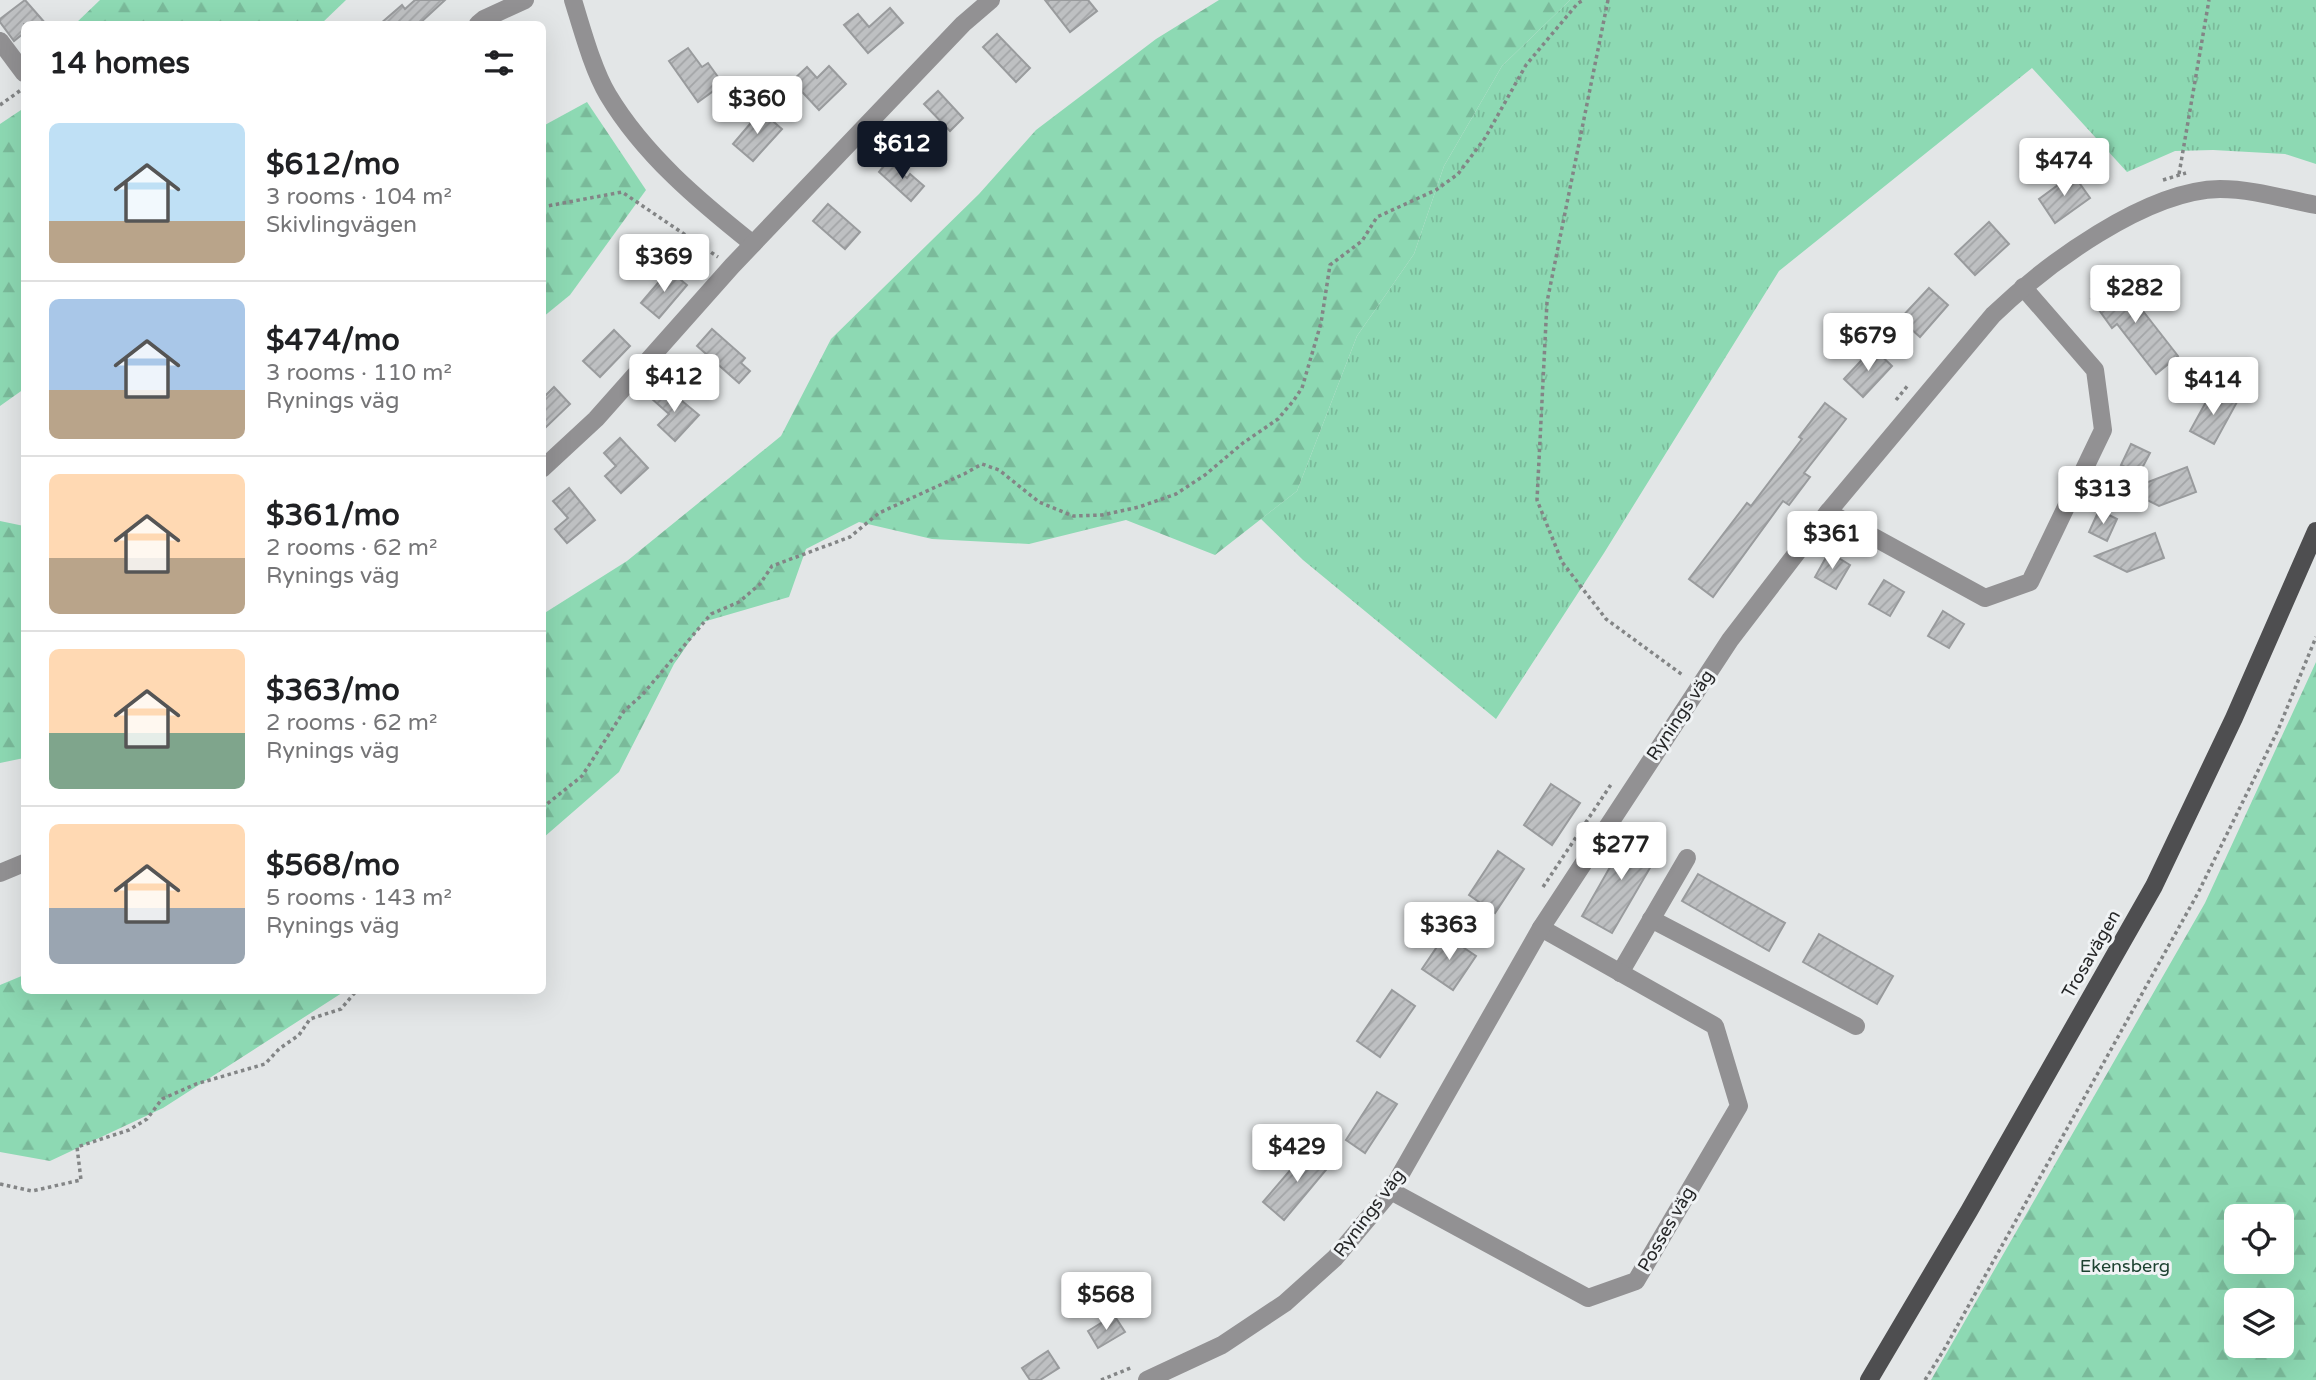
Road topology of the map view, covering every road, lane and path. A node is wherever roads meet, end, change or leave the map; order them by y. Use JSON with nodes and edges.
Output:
{"nodes":[{"id":1,"x":525,"y":0,"type":"edge"},
{"id":2,"x":573,"y":0,"type":"edge"},
{"id":3,"x":991,"y":0,"type":"edge"},
{"id":4,"x":1584,"y":0,"type":"edge"},
{"id":5,"x":1608,"y":0,"type":"edge"},
{"id":6,"x":2209,"y":0,"type":"edge"},
{"id":7,"x":482,"y":21,"type":"edge"},
{"id":8,"x":0,"y":41,"type":"edge"},
{"id":9,"x":21,"y":69,"type":"edge"},
{"id":10,"x":21,"y":90,"type":"edge"},
{"id":11,"x":0,"y":106,"type":"edge"},
{"id":12,"x":2179,"y":174,"type":"dead end"},
{"id":13,"x":2316,"y":205,"type":"edge"},
{"id":14,"x":546,"y":206,"type":"edge"},
{"id":15,"x":752,"y":244,"type":"junction"},
{"id":16,"x":732,"y":266,"type":"junction"},
{"id":17,"x":2023,"y":287,"type":"junction"},
{"id":18,"x":546,"y":465,"type":"edge"},
{"id":19,"x":1828,"y":512,"type":"junction"},
{"id":20,"x":2316,"y":531,"type":"edge"},
{"id":21,"x":2316,"y":637,"type":"edge"},
{"id":22,"x":1684,"y":676,"type":"dead end"},
{"id":23,"x":546,"y":805,"type":"edge"},
{"id":24,"x":1687,"y":858,"type":"dead end"},
{"id":25,"x":21,"y":864,"type":"edge"},
{"id":26,"x":0,"y":873,"type":"edge"},
{"id":27,"x":1651,"y":919,"type":"junction"},
{"id":28,"x":1541,"y":928,"type":"junction"},
{"id":29,"x":1620,"y":973,"type":"junction"},
{"id":30,"x":354,"y":994,"type":"edge"},
{"id":31,"x":1856,"y":1026,"type":"dead end"},
{"id":32,"x":0,"y":1184,"type":"edge"},
{"id":33,"x":1391,"y":1191,"type":"junction"},
{"id":34,"x":1147,"y":1380,"type":"edge"},
{"id":35,"x":1869,"y":1380,"type":"edge"},
{"id":36,"x":1925,"y":1380,"type":"edge"}],
"edges":[{"from":1,"to":7,"type":"street"},
{"from":2,"to":15,"type":"street"},
{"from":3,"to":15,"type":"street"},
{"from":4,"to":23,"type":"path"},
{"from":5,"to":22,"type":"path"},
{"from":6,"to":12,"type":"path"},
{"from":8,"to":9,"type":"street"},
{"from":10,"to":11,"type":"path"},
{"from":13,"to":17,"type":"street","name":"Rynings väg"},
{"from":14,"to":16,"type":"path"},
{"from":15,"to":16,"type":"street"},
{"from":16,"to":18,"type":"street"},
{"from":17,"to":19,"type":"street","name":"Rynings väg"},
{"from":17,"to":19,"type":"street"},
{"from":19,"to":28,"type":"street","name":"Rynings väg"},
{"from":20,"to":35,"type":"main road","name":"Trosavägen"},
{"from":21,"to":36,"type":"path"},
{"from":24,"to":27,"type":"street"},
{"from":25,"to":26,"type":"street"},
{"from":27,"to":29,"type":"street"},
{"from":27,"to":31,"type":"street"},
{"from":28,"to":29,"type":"street","name":"Posses väg"},
{"from":28,"to":33,"type":"street","name":"Rynings väg"},
{"from":29,"to":33,"type":"street","name":"Posses väg"},
{"from":30,"to":32,"type":"path"},
{"from":33,"to":34,"type":"street","name":"Rynings väg"}]}
